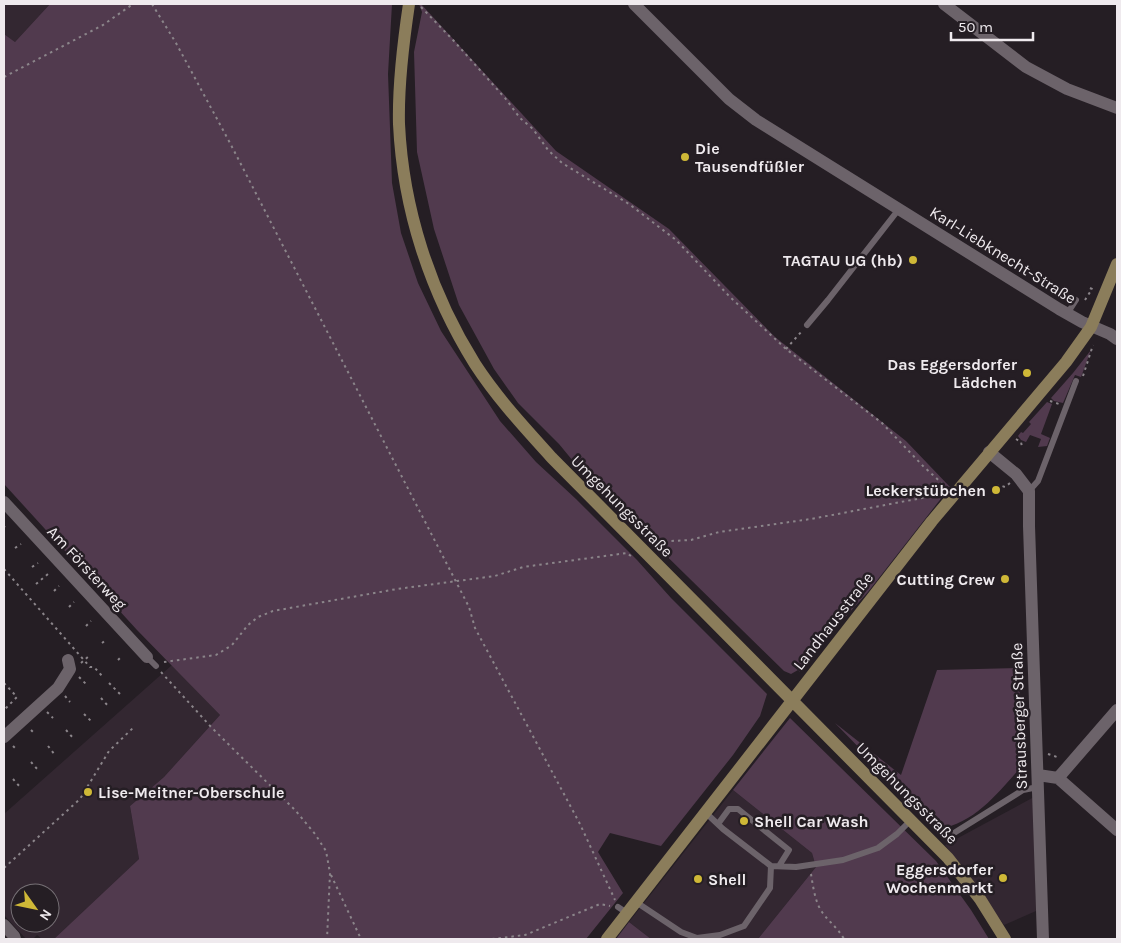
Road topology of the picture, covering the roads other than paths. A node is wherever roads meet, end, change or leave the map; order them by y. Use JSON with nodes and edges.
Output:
{"nodes":[{"id":1,"x":409,"y":4,"type":"edge"},
{"id":2,"x":634,"y":4,"type":"edge"},
{"id":3,"x":944,"y":4,"type":"edge"},
{"id":4,"x":1117,"y":108,"type":"edge"},
{"id":5,"x":899,"y":209,"type":"junction"},
{"id":6,"x":1117,"y":264,"type":"edge"},
{"id":7,"x":1076,"y":300,"type":"dead end"},
{"id":8,"x":1070,"y":310,"type":"junction"},
{"id":9,"x":807,"y":325,"type":"road end"},
{"id":10,"x":1091,"y":326,"type":"junction"},
{"id":11,"x":1117,"y":339,"type":"edge"},
{"id":12,"x":1076,"y":380,"type":"dead end"},
{"id":13,"x":989,"y":452,"type":"junction"},
{"id":14,"x":1029,"y":492,"type":"junction"},
{"id":15,"x":4,"y":502,"type":"edge"},
{"id":16,"x":151,"y":661,"type":"road end"},
{"id":17,"x":74,"y":662,"type":"road end"},
{"id":18,"x":792,"y":700,"type":"junction"},
{"id":19,"x":1117,"y":710,"type":"edge"},
{"id":20,"x":4,"y":738,"type":"edge"},
{"id":21,"x":1058,"y":778,"type":"junction"},
{"id":22,"x":1038,"y":781,"type":"junction"},
{"id":23,"x":706,"y":813,"type":"junction"},
{"id":24,"x":911,"y":820,"type":"junction"},
{"id":25,"x":718,"y":824,"type":"junction"},
{"id":26,"x":1117,"y":830,"type":"edge"},
{"id":27,"x":954,"y":833,"type":"dead end"},
{"id":28,"x":771,"y":866,"type":"junction"},
{"id":29,"x":779,"y":866,"type":"junction"},
{"id":30,"x":636,"y":902,"type":"junction"},
{"id":31,"x":4,"y":925,"type":"edge"},
{"id":32,"x":15,"y":939,"type":"edge"},
{"id":33,"x":607,"y":939,"type":"edge"},
{"id":34,"x":1005,"y":939,"type":"edge"},
{"id":35,"x":1043,"y":939,"type":"edge"}],
"edges":[{"from":1,"to":18,"type":"main road","name":"Umgehungsstraße"},
{"from":2,"to":5,"type":"street","name":"Karl-Liebknecht-Straße"},
{"from":3,"to":4,"type":"street"},
{"from":5,"to":8,"type":"street","name":"Karl-Liebknecht-Straße"},
{"from":5,"to":9,"type":"lane"},
{"from":6,"to":10,"type":"main road","name":"Landhausstraße"},
{"from":7,"to":8,"type":"lane"},
{"from":8,"to":10,"type":"street","name":"Karl-Liebknecht-Straße"},
{"from":10,"to":11,"type":"street","name":"Karl-Liebknecht-Straße"},
{"from":10,"to":13,"type":"main road","name":"Landhausstraße"},
{"from":12,"to":14,"type":"lane"},
{"from":13,"to":14,"type":"street"},
{"from":13,"to":18,"type":"main road","name":"Landhausstraße"},
{"from":14,"to":22,"type":"street","name":"Strausberger Straße"},
{"from":15,"to":16,"type":"street","name":"Am Försterweg"},
{"from":17,"to":20,"type":"street"},
{"from":18,"to":23,"type":"main road","name":"Landhausstraße"},
{"from":18,"to":24,"type":"main road","name":"Umgehungsstraße"},
{"from":19,"to":21,"type":"street"},
{"from":21,"to":22,"type":"street"},
{"from":21,"to":26,"type":"street"},
{"from":22,"to":27,"type":"lane"},
{"from":22,"to":35,"type":"street","name":"Strausberger Straße"},
{"from":23,"to":25,"type":"lane"},
{"from":23,"to":30,"type":"main road","name":"Landhausstraße"},
{"from":24,"to":29,"type":"lane"},
{"from":24,"to":34,"type":"main road","name":"Umgehungsstraße"},
{"from":25,"to":28,"type":"lane"},
{"from":25,"to":29,"type":"lane"},
{"from":28,"to":29,"type":"lane"},
{"from":28,"to":30,"type":"lane"},
{"from":30,"to":33,"type":"main road","name":"Landhausstraße"},
{"from":31,"to":32,"type":"street"}]}
